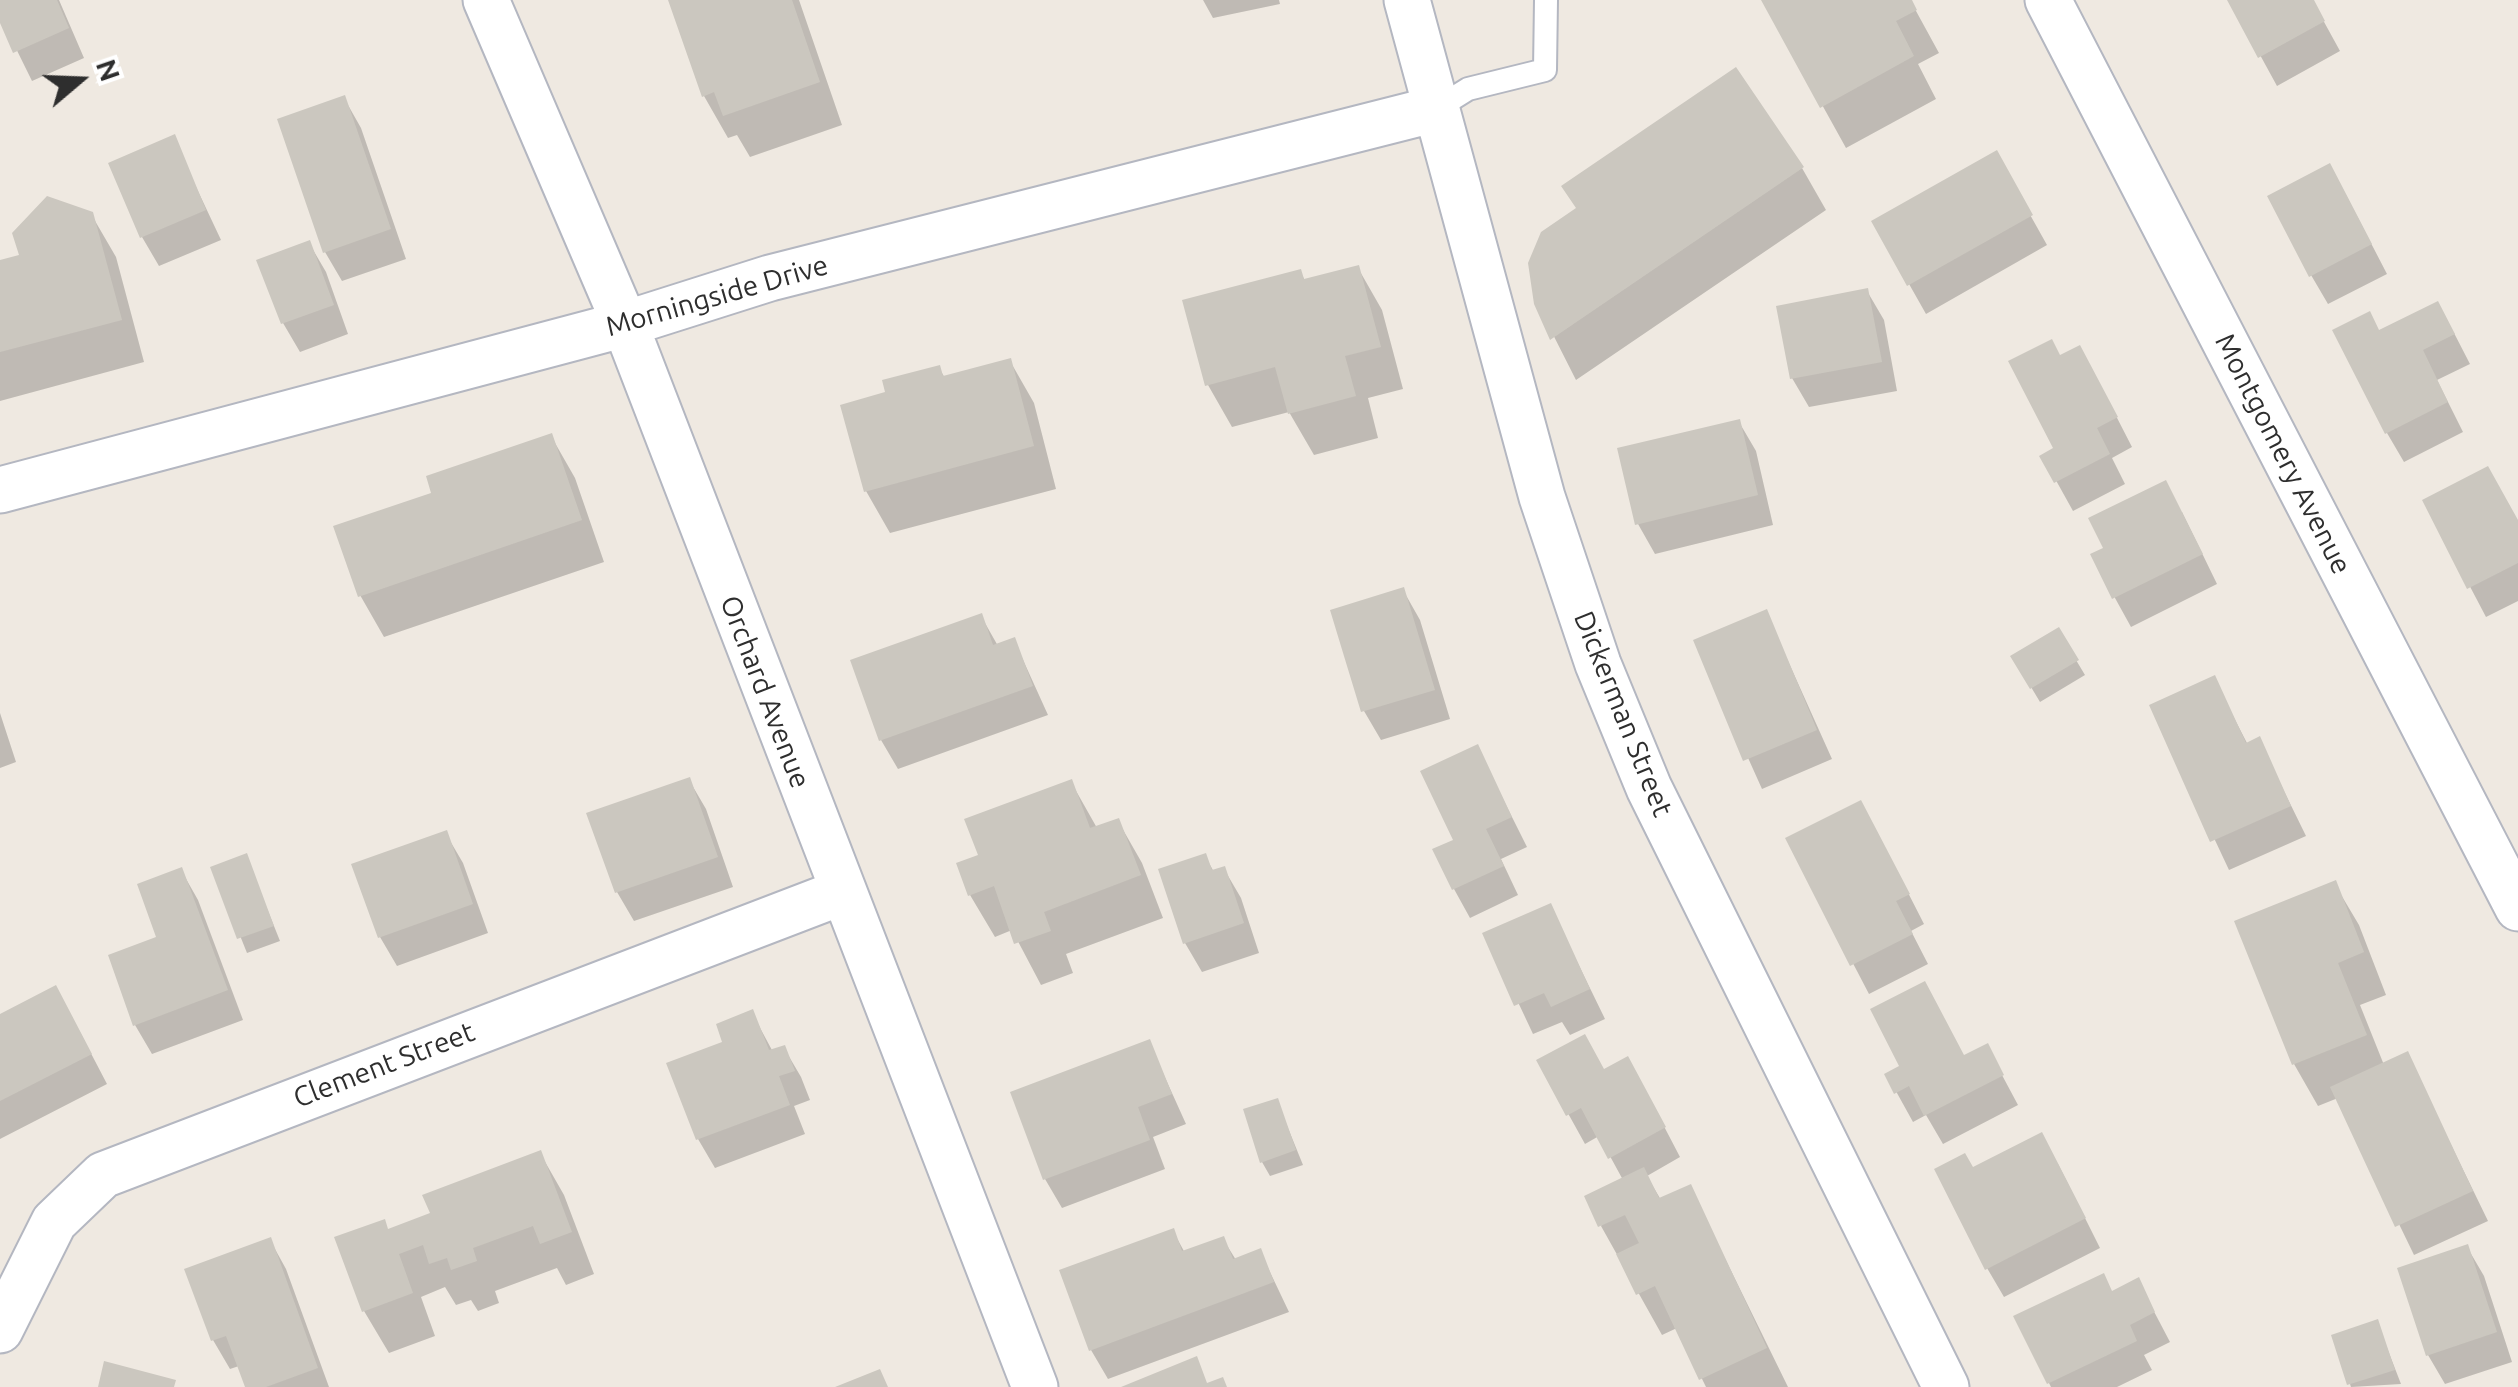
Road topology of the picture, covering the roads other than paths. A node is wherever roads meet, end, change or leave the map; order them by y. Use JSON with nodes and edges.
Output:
{"nodes":[{"id":1,"x":486,"y":0,"type":"edge"},
{"id":2,"x":1406,"y":0,"type":"edge"},
{"id":3,"x":1546,"y":0,"type":"edge"},
{"id":4,"x":2048,"y":0,"type":"edge"},
{"id":5,"x":1436,"y":108,"type":"junction"},
{"id":6,"x":625,"y":324,"type":"junction"},
{"id":7,"x":0,"y":490,"type":"edge"},
{"id":8,"x":842,"y":892,"type":"junction"},
{"id":9,"x":2518,"y":908,"type":"edge"},
{"id":10,"x":0,"y":1330,"type":"edge"},
{"id":11,"x":1035,"y":1387,"type":"edge"},
{"id":12,"x":1946,"y":1387,"type":"edge"}],
"edges":[{"from":1,"to":6,"type":"street","name":"Orchard Avenue"},
{"from":2,"to":5,"type":"street","name":"Dickerman Street"},
{"from":3,"to":5,"type":"lane"},
{"from":4,"to":9,"type":"street","name":"Montgomery Avenue"},
{"from":5,"to":6,"type":"street","name":"Morningside Drive"},
{"from":5,"to":12,"type":"street","name":"Dickerman Street"},
{"from":6,"to":7,"type":"street","name":"Morningside Drive"},
{"from":6,"to":8,"type":"street","name":"Orchard Avenue"},
{"from":8,"to":10,"type":"street","name":"Clement Street"},
{"from":8,"to":11,"type":"street","name":"Orchard Avenue"}]}
